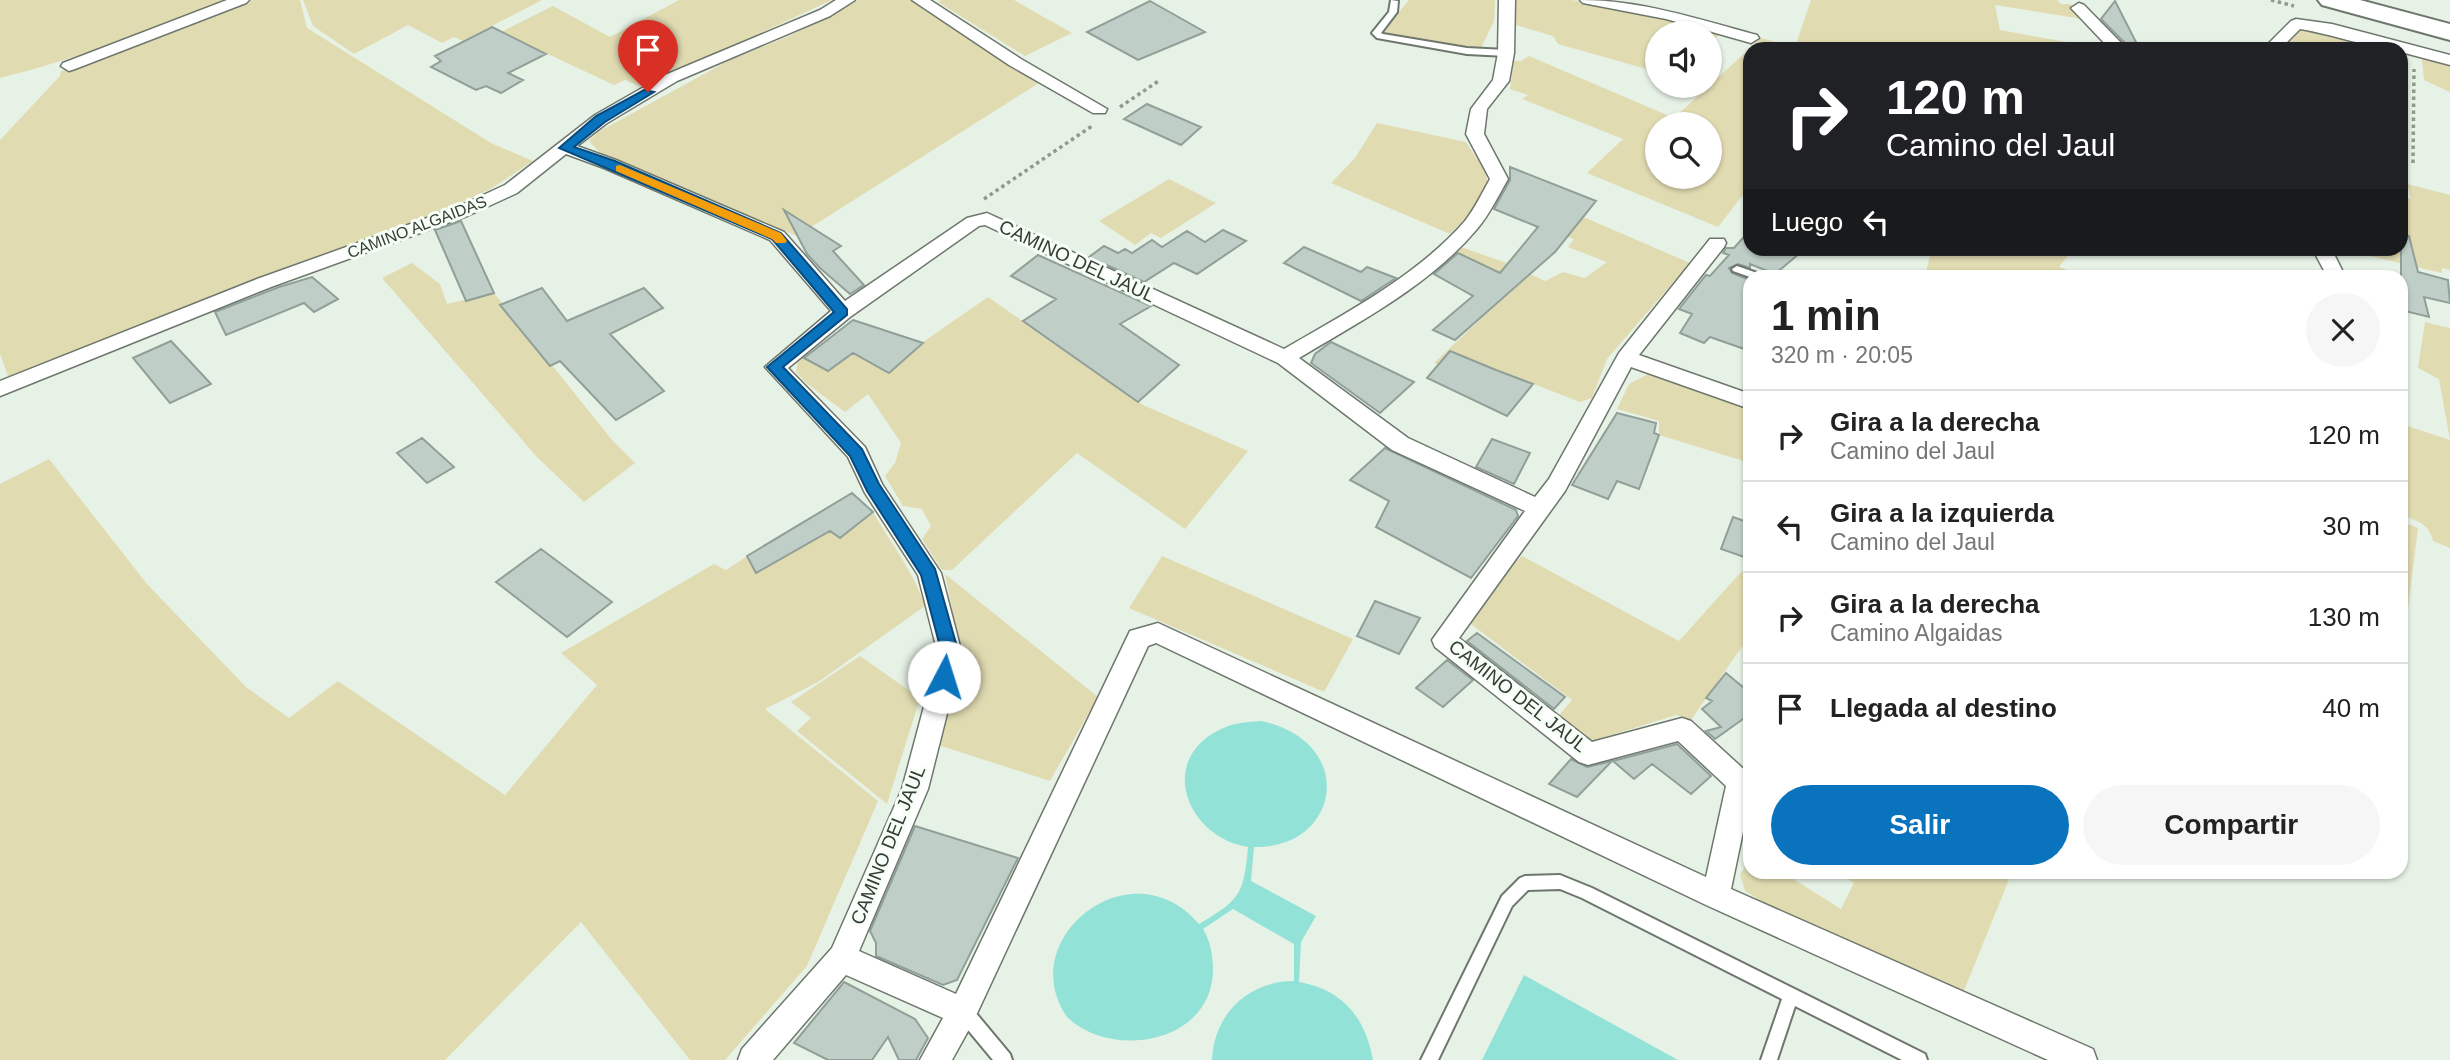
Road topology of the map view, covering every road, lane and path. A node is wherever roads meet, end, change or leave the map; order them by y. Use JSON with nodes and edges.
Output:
{"nodes":[{"id":1,"x":241,"y":0,"type":"edge"},
{"id":2,"x":847,"y":0,"type":"edge"},
{"id":3,"x":920,"y":0,"type":"edge"},
{"id":4,"x":1507,"y":0,"type":"edge"},
{"id":5,"x":1588,"y":0,"type":"edge"},
{"id":6,"x":2331,"y":0,"type":"edge"},
{"id":7,"x":1394,"y":1,"type":"edge"},
{"id":8,"x":2079,"y":8,"type":"dead end"},
{"id":9,"x":2450,"y":32,"type":"edge"},
{"id":10,"x":1751,"y":38,"type":"dead end"},
{"id":11,"x":2112,"y":42,"type":"edge"},
{"id":12,"x":2278,"y":42,"type":"edge"},
{"id":13,"x":2383,"y":42,"type":"edge"},
{"id":14,"x":2408,"y":48,"type":"edge"},
{"id":15,"x":2414,"y":50,"type":"junction"},
{"id":16,"x":1506,"y":53,"type":"junction"},
{"id":17,"x":2450,"y":60,"type":"edge"},
{"id":18,"x":69,"y":66,"type":"dead end"},
{"id":19,"x":1160,"y":80,"type":"dead end"},
{"id":20,"x":1107,"y":109,"type":"joint"},
{"id":21,"x":1093,"y":125,"type":"dead end"},
{"id":22,"x":565,"y":148,"type":"junction"},
{"id":23,"x":2413,"y":163,"type":"dead end"},
{"id":24,"x":973,"y":222,"type":"junction"},
{"id":25,"x":1717,"y":243,"type":"dead end"},
{"id":26,"x":1737,"y":269,"type":"dead end"},
{"id":27,"x":1743,"y":271,"type":"edge"},
{"id":28,"x":842,"y":312,"type":"junction"},
{"id":29,"x":1285,"y":358,"type":"junction"},
{"id":30,"x":1626,"y":358,"type":"junction"},
{"id":31,"x":0,"y":389,"type":"edge"},
{"id":32,"x":1743,"y":400,"type":"edge"},
{"id":33,"x":1539,"y":508,"type":"junction"},
{"id":34,"x":1716,"y":896,"type":"junction"},
{"id":35,"x":842,"y":958,"type":"junction"},
{"id":36,"x":1791,"y":996,"type":"junction"},
{"id":37,"x":963,"y":1012,"type":"junction"},
{"id":38,"x":753,"y":1060,"type":"edge"},
{"id":39,"x":935,"y":1060,"type":"edge"},
{"id":40,"x":1004,"y":1060,"type":"edge"},
{"id":41,"x":1429,"y":1060,"type":"edge"},
{"id":42,"x":1769,"y":1060,"type":"edge"},
{"id":43,"x":1919,"y":1060,"type":"edge"},
{"id":44,"x":2082,"y":1060,"type":"edge"}],
"edges":[{"from":1,"to":18,"type":"street"},
{"from":2,"to":22,"type":"street","name":"CAMINO ALGAIDAS"},
{"from":3,"to":20,"type":"street"},
{"from":4,"to":16,"type":"street"},
{"from":5,"to":10,"type":"street"},
{"from":6,"to":9,"type":"highway"},
{"from":7,"to":16,"type":"lane"},
{"from":8,"to":11,"type":"street"},
{"from":12,"to":13,"type":"street"},
{"from":14,"to":15,"type":"street"},
{"from":15,"to":17,"type":"street"},
{"from":15,"to":23,"type":"path"},
{"from":16,"to":29,"type":"street"},
{"from":19,"to":20,"type":"path"},
{"from":21,"to":24,"type":"path"},
{"from":22,"to":28,"type":"street"},
{"from":22,"to":31,"type":"street","name":"CAMINO ALGAIDAS"},
{"from":24,"to":28,"type":"street","name":"CAMINO DEL JAUL"},
{"from":24,"to":29,"type":"street","name":"CAMINO DEL JAUL"},
{"from":25,"to":30,"type":"street"},
{"from":26,"to":27,"type":"lane"},
{"from":28,"to":35,"type":"street","name":"CAMINO DEL JAUL"},
{"from":29,"to":33,"type":"street","name":"CAMINO DEL JAUL"},
{"from":30,"to":32,"type":"street"},
{"from":30,"to":33,"type":"street"},
{"from":33,"to":34,"type":"street","name":"CAMINO DEL JAUL"},
{"from":34,"to":37,"type":"street"},
{"from":34,"to":44,"type":"street"},
{"from":35,"to":37,"type":"street"},
{"from":35,"to":38,"type":"street"},
{"from":36,"to":41,"type":"lane"},
{"from":36,"to":42,"type":"lane"},
{"from":36,"to":43,"type":"lane"},
{"from":37,"to":39,"type":"street"},
{"from":37,"to":40,"type":"lane"}]}
